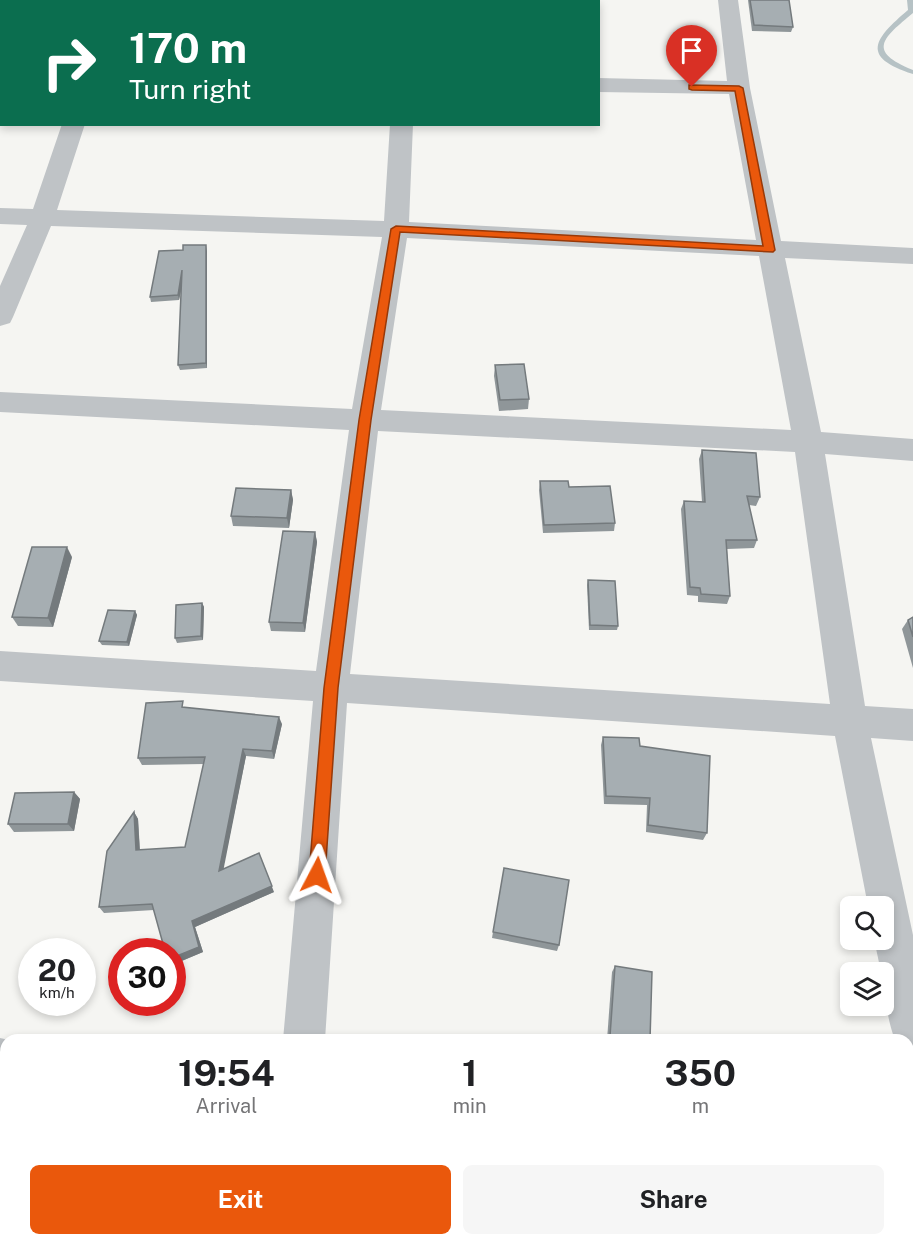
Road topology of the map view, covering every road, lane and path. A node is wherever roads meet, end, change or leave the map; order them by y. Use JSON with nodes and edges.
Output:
{"nodes":[{"id":1,"x":728,"y":0,"type":"edge"},
{"id":2,"x":600,"y":86,"type":"edge"},
{"id":3,"x":739,"y":88,"type":"junction"},
{"id":4,"x":73,"y":126,"type":"edge"},
{"id":5,"x":402,"y":126,"type":"edge"},
{"id":6,"x":0,"y":216,"type":"edge"},
{"id":7,"x":42,"y":218,"type":"junction"},
{"id":8,"x":396,"y":229,"type":"junction"},
{"id":9,"x":769,"y":250,"type":"junction"},
{"id":10,"x":913,"y":256,"type":"edge"},
{"id":11,"x":0,"y":317,"type":"edge"},
{"id":12,"x":0,"y":402,"type":"edge"},
{"id":13,"x":365,"y":420,"type":"junction"},
{"id":14,"x":808,"y":442,"type":"junction"},
{"id":15,"x":913,"y":450,"type":"edge"},
{"id":16,"x":0,"y":666,"type":"edge"},
{"id":17,"x":331,"y":688,"type":"junction"},
{"id":18,"x":850,"y":722,"type":"junction"},
{"id":19,"x":913,"y":725,"type":"edge"},
{"id":20,"x":913,"y":1032,"type":"edge"},
{"id":21,"x":304,"y":1034,"type":"edge"}],
"edges":[{"from":1,"to":3,"type":"street"},
{"from":2,"to":3,"type":"street"},
{"from":3,"to":9,"type":"street"},
{"from":4,"to":7,"type":"street"},
{"from":5,"to":8,"type":"street"},
{"from":6,"to":7,"type":"street"},
{"from":7,"to":8,"type":"street"},
{"from":7,"to":11,"type":"street"},
{"from":8,"to":9,"type":"street"},
{"from":8,"to":13,"type":"street"},
{"from":9,"to":10,"type":"street"},
{"from":9,"to":14,"type":"street"},
{"from":12,"to":13,"type":"street"},
{"from":13,"to":14,"type":"street"},
{"from":13,"to":17,"type":"street"},
{"from":14,"to":15,"type":"street"},
{"from":14,"to":18,"type":"street"},
{"from":16,"to":17,"type":"street"},
{"from":17,"to":18,"type":"street"},
{"from":17,"to":21,"type":"street"},
{"from":18,"to":19,"type":"street"},
{"from":18,"to":20,"type":"street"}]}
